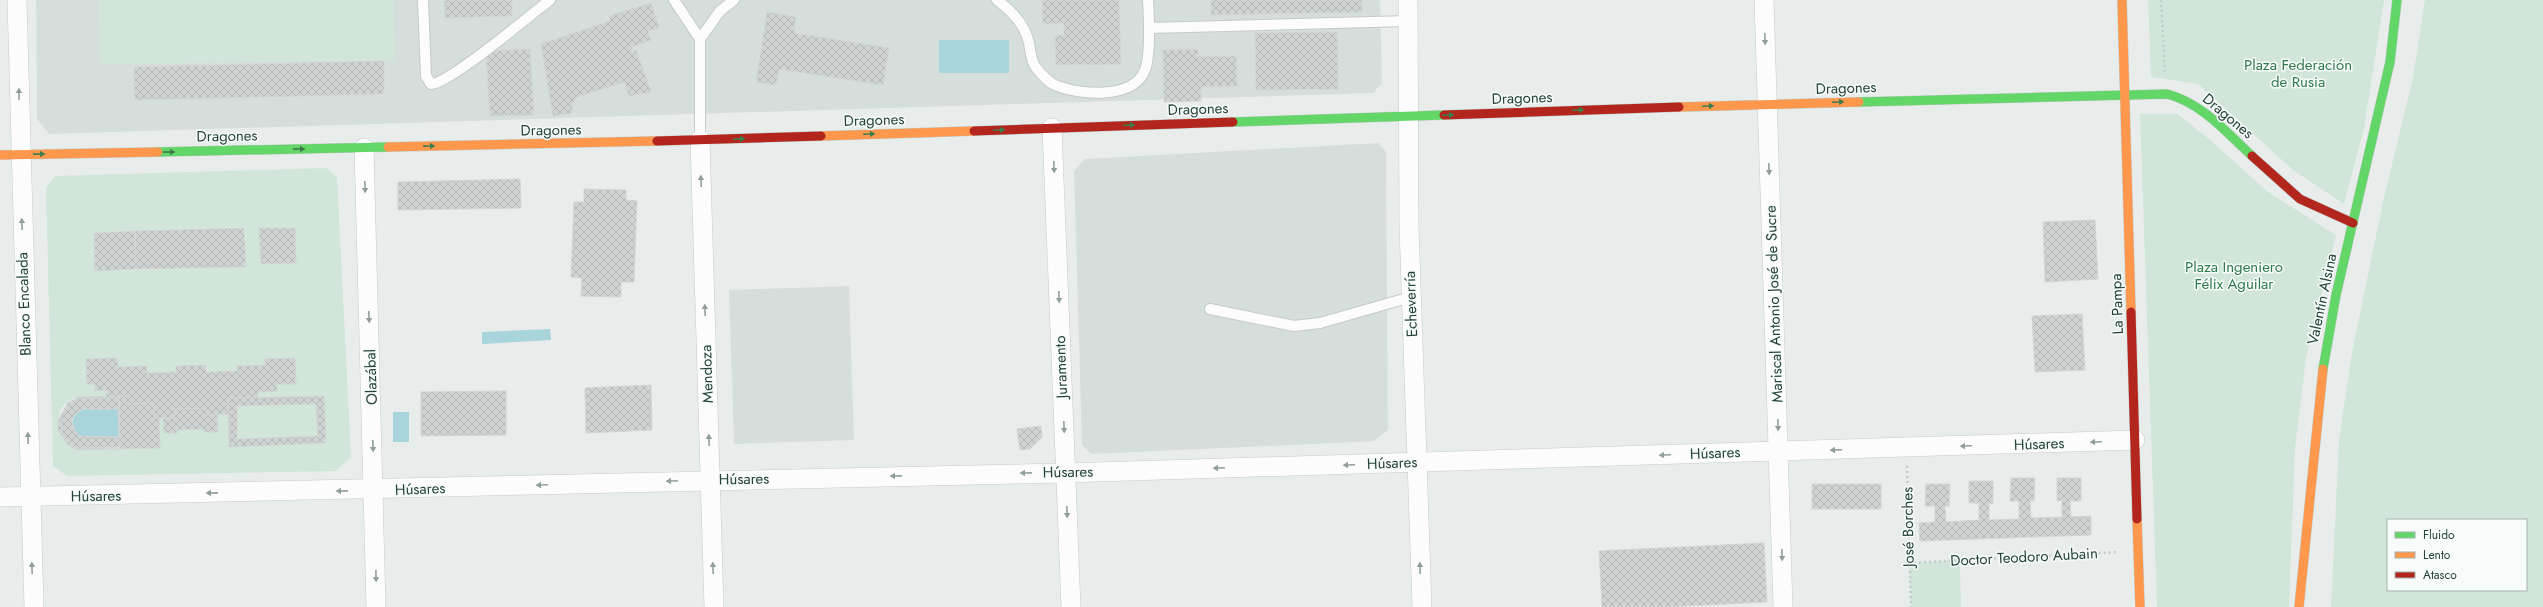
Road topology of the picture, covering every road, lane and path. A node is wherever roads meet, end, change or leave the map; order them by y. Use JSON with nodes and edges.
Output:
{"nodes":[{"id":1,"x":17,"y":0,"type":"edge"},
{"id":2,"x":423,"y":0,"type":"edge"},
{"id":3,"x":550,"y":0,"type":"edge"},
{"id":4,"x":674,"y":0,"type":"edge"},
{"id":5,"x":734,"y":0,"type":"edge"},
{"id":6,"x":997,"y":0,"type":"edge"},
{"id":7,"x":1148,"y":0,"type":"edge"},
{"id":8,"x":1408,"y":0,"type":"edge"},
{"id":9,"x":1764,"y":0,"type":"edge"},
{"id":10,"x":2122,"y":0,"type":"edge"},
{"id":11,"x":2161,"y":0,"type":"edge"},
{"id":12,"x":2397,"y":0,"type":"edge"},
{"id":13,"x":1408,"y":21,"type":"junction"},
{"id":14,"x":1149,"y":28,"type":"junction"},
{"id":15,"x":700,"y":40,"type":"junction"},
{"id":16,"x":2125,"y":94,"type":"junction"},
{"id":17,"x":2167,"y":94,"type":"junction"},
{"id":18,"x":1767,"y":104,"type":"junction"},
{"id":19,"x":1409,"y":116,"type":"junction"},
{"id":20,"x":1052,"y":128,"type":"junction"},
{"id":21,"x":700,"y":140,"type":"junction"},
{"id":22,"x":364,"y":148,"type":"junction"},
{"id":23,"x":0,"y":155,"type":"edge"},
{"id":24,"x":20,"y":155,"type":"junction"},
{"id":25,"x":2353,"y":223,"type":"junction"},
{"id":26,"x":1411,"y":297,"type":"junction"},
{"id":27,"x":1210,"y":309,"type":"dead end"},
{"id":28,"x":2135,"y":440,"type":"junction"},
{"id":29,"x":1907,"y":448,"type":"junction"},
{"id":30,"x":1778,"y":452,"type":"junction"},
{"id":31,"x":1416,"y":463,"type":"junction"},
{"id":32,"x":1065,"y":473,"type":"junction"},
{"id":33,"x":710,"y":479,"type":"junction"},
{"id":34,"x":374,"y":490,"type":"junction"},
{"id":35,"x":0,"y":497,"type":"edge"},
{"id":36,"x":30,"y":497,"type":"junction"},
{"id":37,"x":2139,"y":551,"type":"junction"},
{"id":38,"x":1909,"y":563,"type":"junction"},
{"id":39,"x":34,"y":607,"type":"edge"},
{"id":40,"x":376,"y":607,"type":"edge"},
{"id":41,"x":714,"y":607,"type":"edge"},
{"id":42,"x":1071,"y":607,"type":"edge"},
{"id":43,"x":1422,"y":607,"type":"edge"},
{"id":44,"x":1783,"y":607,"type":"edge"},
{"id":45,"x":1911,"y":607,"type":"edge"},
{"id":46,"x":2140,"y":607,"type":"edge"},
{"id":47,"x":2298,"y":607,"type":"edge"}],
"edges":[{"from":24,"to":1,"type":"street","name":"Blanco Encalada","one_way":true},
{"from":2,"to":3,"type":"lane"},
{"from":4,"to":15,"type":"lane"},
{"from":5,"to":15,"type":"lane"},
{"from":6,"to":14,"type":"lane"},
{"from":7,"to":14,"type":"lane"},
{"from":8,"to":13,"type":"street","name":"Echeverría"},
{"from":9,"to":18,"type":"street","name":"Mariscal Antonio José de Sucre","one_way":true},
{"from":10,"to":16,"type":"street","name":"La Pampa"},
{"from":11,"to":17,"type":"path"},
{"from":12,"to":25,"type":"street","name":"Valentín Alsina"},
{"from":13,"to":14,"type":"lane"},
{"from":13,"to":19,"type":"street","name":"Echeverría"},
{"from":15,"to":21,"type":"lane"},
{"from":16,"to":17,"type":"street","name":"Dragones"},
{"from":18,"to":16,"type":"street","name":"Dragones","one_way":true},
{"from":16,"to":28,"type":"street","name":"La Pampa"},
{"from":17,"to":25,"type":"street","name":"Dragones"},
{"from":19,"to":18,"type":"street","name":"Dragones","one_way":true},
{"from":18,"to":30,"type":"street","name":"Mariscal Antonio José de Sucre","one_way":true},
{"from":20,"to":19,"type":"street","name":"Dragones","one_way":true},
{"from":19,"to":26,"type":"street","name":"Echeverría"},
{"from":21,"to":20,"type":"street","name":"Dragones","one_way":true},
{"from":20,"to":32,"type":"street","name":"Juramento","one_way":true},
{"from":22,"to":21,"type":"street","name":"Dragones","one_way":true},
{"from":33,"to":21,"type":"street","name":"Mendoza","one_way":true},
{"from":24,"to":22,"type":"street","name":"Dragones","one_way":true},
{"from":22,"to":34,"type":"street","name":"Olazábal","one_way":true},
{"from":23,"to":24,"type":"street","name":"Dragones"},
{"from":36,"to":24,"type":"street","name":"Blanco Encalada","one_way":true},
{"from":25,"to":47,"type":"street","name":"Valentín Alsina"},
{"from":26,"to":27,"type":"lane"},
{"from":26,"to":31,"type":"street","name":"Echeverría"},
{"from":28,"to":29,"type":"street","name":"Húsares","one_way":true},
{"from":28,"to":37,"type":"street","name":"La Pampa"},
{"from":29,"to":30,"type":"street","name":"Húsares","one_way":true},
{"from":29,"to":38,"type":"path","name":"José Borches"},
{"from":30,"to":31,"type":"street","name":"Húsares","one_way":true},
{"from":30,"to":44,"type":"street","name":"Mariscal Antonio José de Sucre","one_way":true},
{"from":31,"to":32,"type":"street","name":"Húsares","one_way":true},
{"from":43,"to":31,"type":"street","name":"Echeverría","one_way":true},
{"from":32,"to":33,"type":"street","name":"Húsares","one_way":true},
{"from":32,"to":42,"type":"street","name":"Juramento","one_way":true},
{"from":33,"to":34,"type":"street","name":"Húsares","one_way":true},
{"from":41,"to":33,"type":"street","name":"Mendoza","one_way":true},
{"from":34,"to":36,"type":"street","name":"Húsares","one_way":true},
{"from":34,"to":40,"type":"street","name":"Olazábal","one_way":true},
{"from":35,"to":36,"type":"street","name":"Húsares"},
{"from":39,"to":36,"type":"street","name":"Blanco Encalada","one_way":true},
{"from":37,"to":38,"type":"path","name":"Doctor Teodoro Aubain"},
{"from":37,"to":46,"type":"street","name":"La Pampa"},
{"from":38,"to":45,"type":"path","name":"José Borches"}]}
